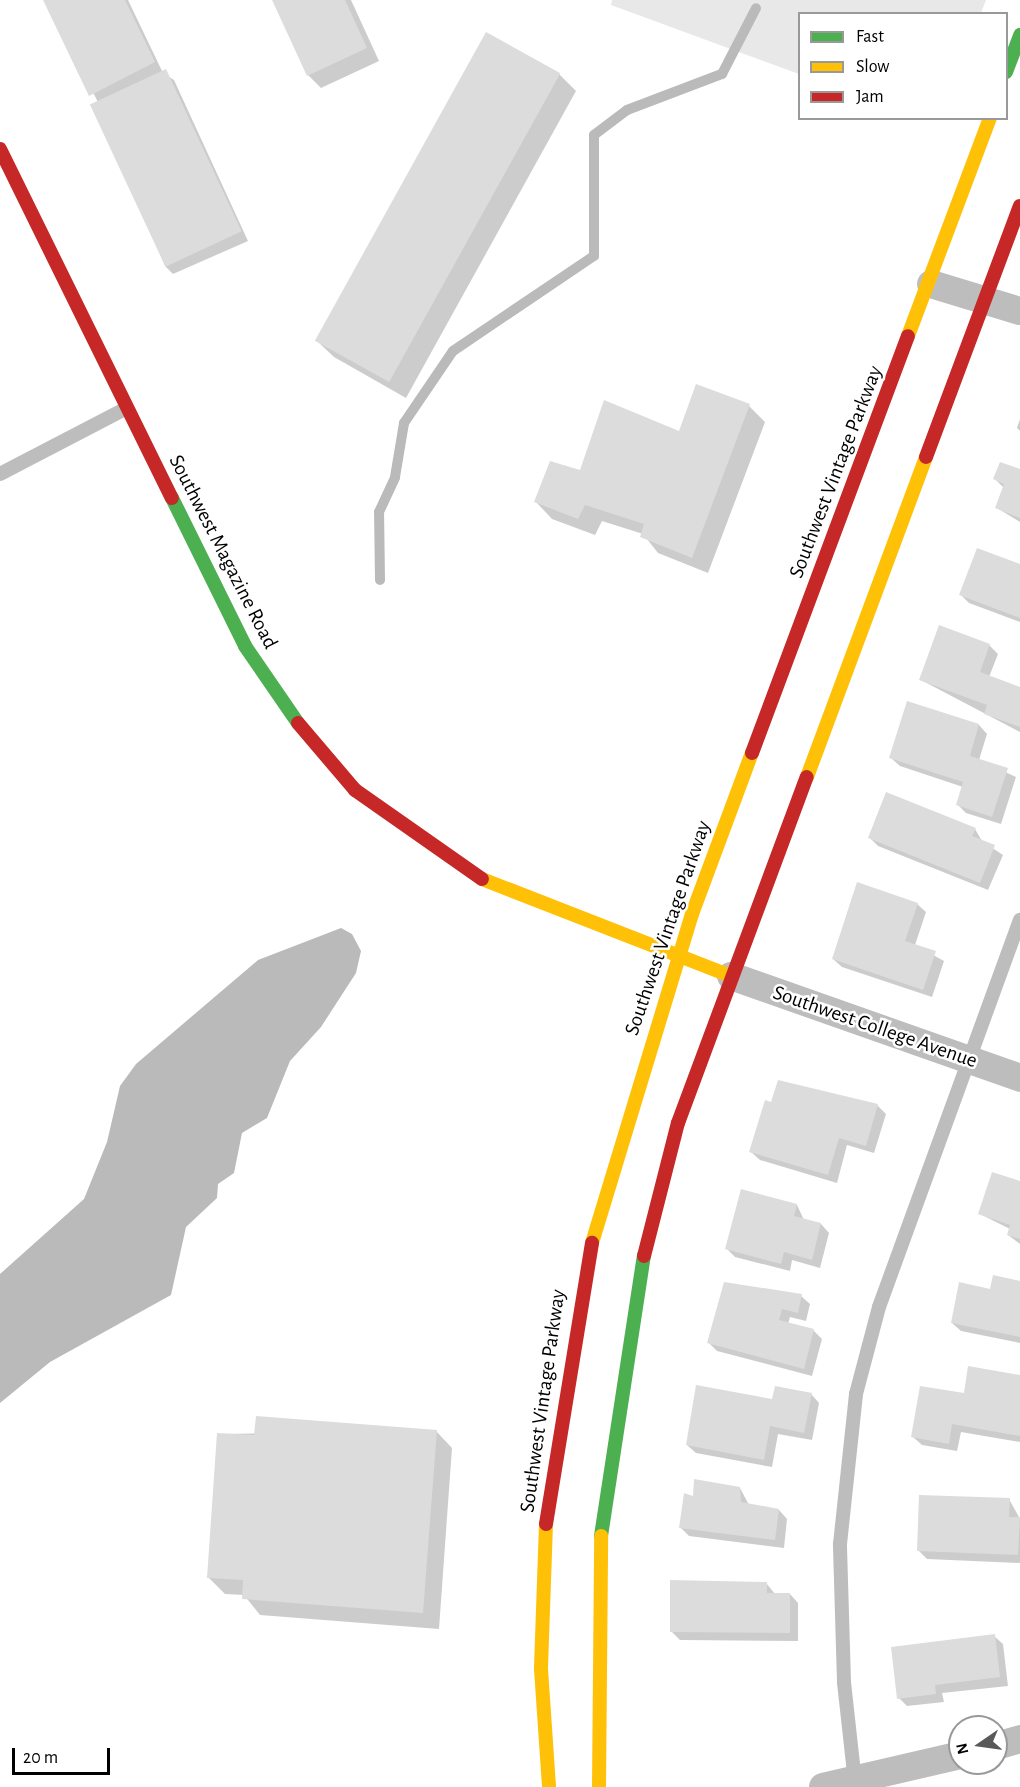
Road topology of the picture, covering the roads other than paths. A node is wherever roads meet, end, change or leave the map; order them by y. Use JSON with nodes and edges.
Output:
{"nodes":[{"id":1,"x":1020,"y":34,"type":"edge"},
{"id":2,"x":1008,"y":67,"type":"edge"},
{"id":3,"x":989,"y":120,"type":"edge"},
{"id":4,"x":0,"y":149,"type":"edge"},
{"id":5,"x":1020,"y":206,"type":"edge"},
{"id":6,"x":931,"y":284,"type":"junction"},
{"id":7,"x":989,"y":301,"type":"junction"},
{"id":8,"x":1020,"y":310,"type":"edge"},
{"id":9,"x":127,"y":408,"type":"junction"},
{"id":10,"x":0,"y":474,"type":"edge"},
{"id":11,"x":1020,"y":920,"type":"edge"},
{"id":12,"x":677,"y":958,"type":"junction"},
{"id":13,"x":731,"y":976,"type":"junction"},
{"id":14,"x":967,"y":1059,"type":"junction"},
{"id":15,"x":1020,"y":1078,"type":"edge"},
{"id":16,"x":948,"y":1758,"type":"edge"},
{"id":17,"x":855,"y":1785,"type":"edge"},
{"id":18,"x":549,"y":1787,"type":"edge"},
{"id":19,"x":599,"y":1787,"type":"edge"},
{"id":20,"x":823,"y":1787,"type":"edge"}],
"edges":[{"from":1,"to":2,"type":"street"},
{"from":3,"to":6,"type":"street","name":"Southwest Vintage Parkway"},
{"from":4,"to":9,"type":"street","name":"Southwest Magazine Road"},
{"from":5,"to":7,"type":"street"},
{"from":6,"to":7,"type":"street"},
{"from":6,"to":12,"type":"street","name":"Southwest Vintage Parkway"},
{"from":7,"to":8,"type":"street"},
{"from":7,"to":13,"type":"street"},
{"from":9,"to":10,"type":"lane"},
{"from":9,"to":12,"type":"street","name":"Southwest Magazine Road"},
{"from":11,"to":14,"type":"lane"},
{"from":12,"to":13,"type":"street","name":"Southwest Magazine Road"},
{"from":12,"to":18,"type":"street","name":"Southwest Vintage Parkway"},
{"from":13,"to":14,"type":"street","name":"Southwest College Avenue"},
{"from":13,"to":19,"type":"street"},
{"from":14,"to":15,"type":"street","name":"Southwest College Avenue"},
{"from":14,"to":17,"type":"lane"},
{"from":16,"to":17,"type":"street"},
{"from":17,"to":20,"type":"street"}]}
